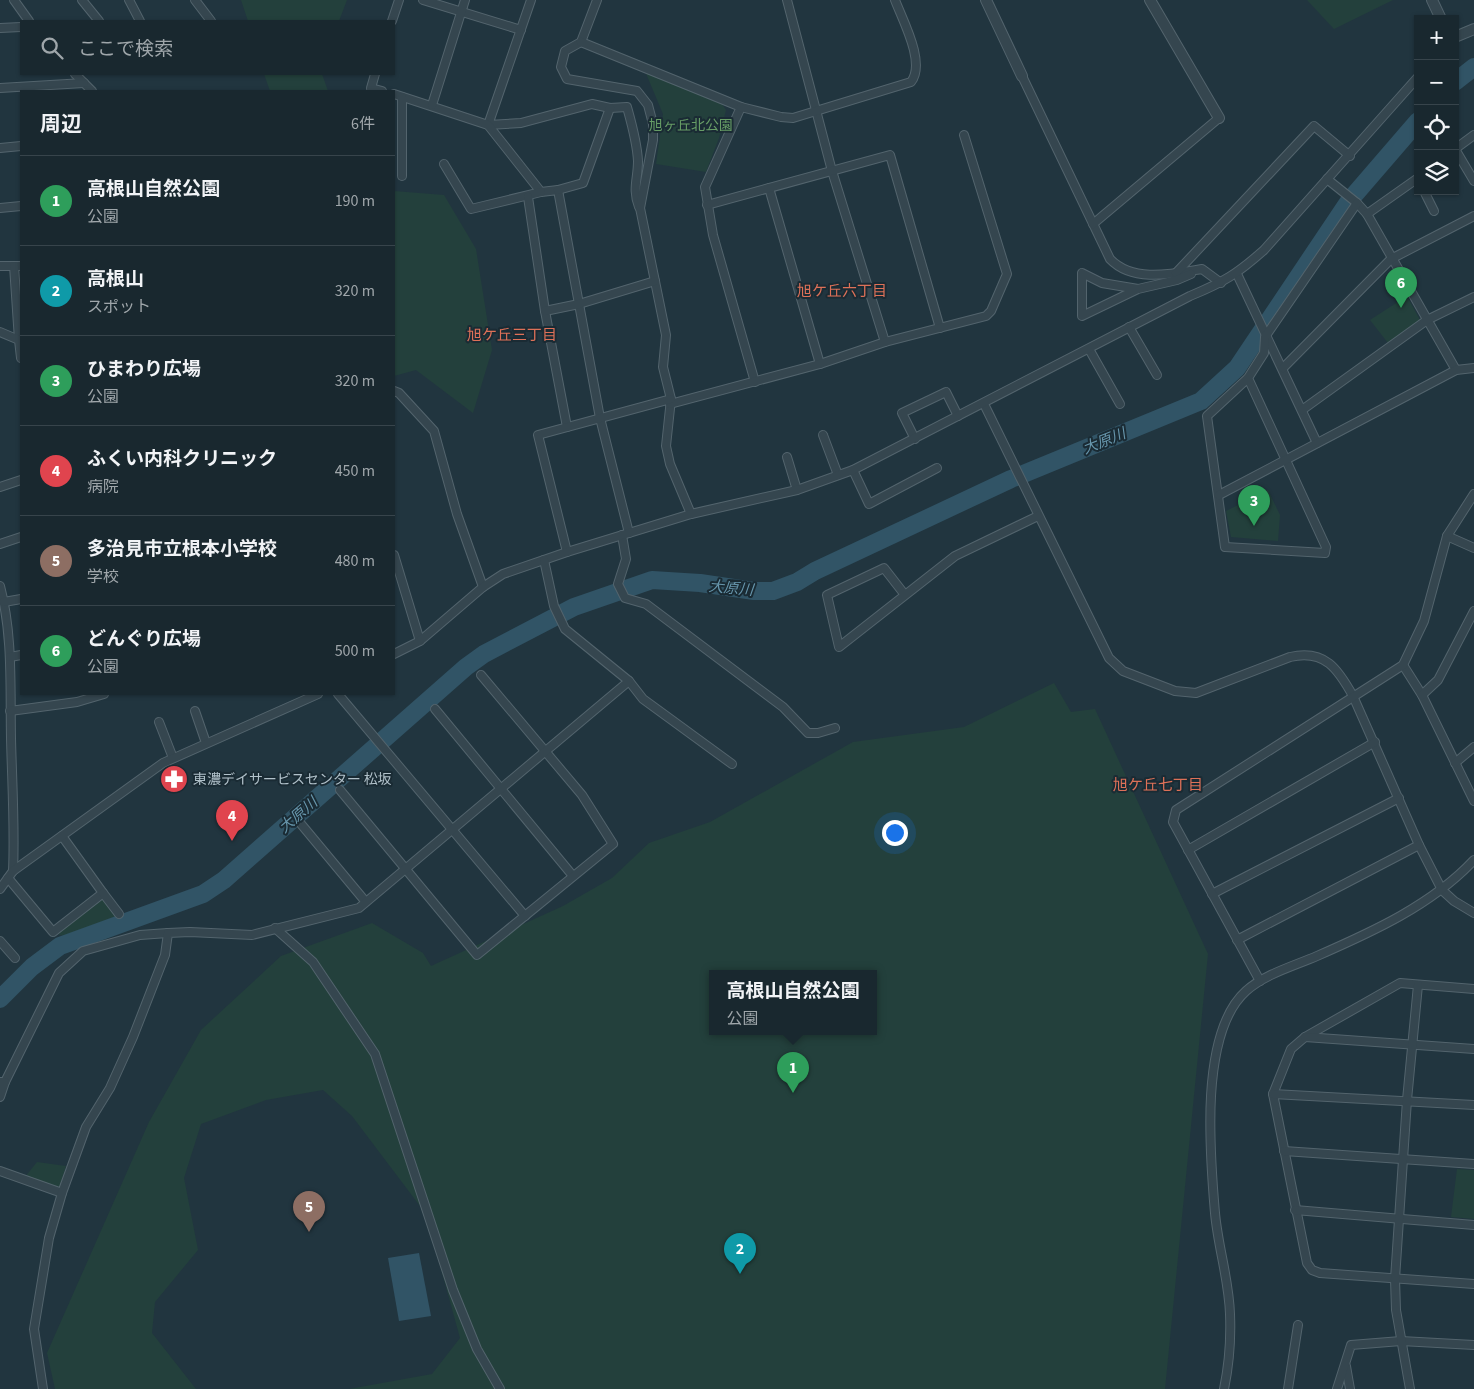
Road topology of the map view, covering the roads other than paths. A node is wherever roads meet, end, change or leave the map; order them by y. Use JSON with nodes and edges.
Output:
{"nodes":[{"id":1,"x":14,"y":0,"type":"edge"},
{"id":2,"x":82,"y":0,"type":"edge"},
{"id":3,"x":129,"y":0,"type":"edge"},
{"id":4,"x":195,"y":0,"type":"edge"},
{"id":5,"x":399,"y":0,"type":"edge"},
{"id":6,"x":423,"y":0,"type":"edge"},
{"id":7,"x":465,"y":0,"type":"edge"},
{"id":8,"x":531,"y":0,"type":"edge"},
{"id":9,"x":597,"y":0,"type":"edge"},
{"id":10,"x":786,"y":0,"type":"edge"},
{"id":11,"x":895,"y":0,"type":"edge"},
{"id":12,"x":986,"y":0,"type":"edge"},
{"id":13,"x":1150,"y":0,"type":"edge"},
{"id":14,"x":1432,"y":0,"type":"edge"},
{"id":15,"x":461,"y":12,"type":"junction"},
{"id":16,"x":1439,"y":15,"type":"edge"},
{"id":17,"x":28,"y":20,"type":"edge"},
{"id":18,"x":98,"y":20,"type":"edge"},
{"id":19,"x":139,"y":20,"type":"edge"},
{"id":20,"x":210,"y":20,"type":"edge"},
{"id":21,"x":392,"y":20,"type":"edge"},
{"id":22,"x":20,"y":27,"type":"edge"},
{"id":23,"x":0,"y":28,"type":"edge"},
{"id":24,"x":1474,"y":28,"type":"edge"},
{"id":25,"x":521,"y":30,"type":"junction"},
{"id":26,"x":1459,"y":35,"type":"edge"},
{"id":27,"x":580,"y":42,"type":"junction"},
{"id":28,"x":76,"y":75,"type":"edge"},
{"id":29,"x":375,"y":75,"type":"edge"},
{"id":30,"x":1022,"y":76,"type":"joint"},
{"id":31,"x":1414,"y":82,"type":"edge"},
{"id":32,"x":84,"y":83,"type":"junction"},
{"id":33,"x":0,"y":88,"type":"edge"},
{"id":34,"x":91,"y":90,"type":"edge"},
{"id":35,"x":378,"y":90,"type":"edge"},
{"id":36,"x":395,"y":94,"type":"edge"},
{"id":37,"x":402,"y":97,"type":"junction"},
{"id":38,"x":432,"y":105,"type":"junction"},
{"id":39,"x":740,"y":107,"type":"junction"},
{"id":40,"x":610,"y":108,"type":"junction"},
{"id":41,"x":816,"y":112,"type":"junction"},
{"id":42,"x":1219,"y":118,"type":"joint"},
{"id":43,"x":488,"y":124,"type":"junction"},
{"id":44,"x":1474,"y":135,"type":"edge"},
{"id":45,"x":964,"y":136,"type":"dead end"},
{"id":46,"x":20,"y":146,"type":"edge"},
{"id":47,"x":1459,"y":146,"type":"edge"},
{"id":48,"x":0,"y":148,"type":"edge"},
{"id":49,"x":1456,"y":150,"type":"edge"},
{"id":50,"x":1350,"y":156,"type":"junction"},
{"id":51,"x":444,"y":164,"type":"dead end"},
{"id":52,"x":832,"y":171,"type":"junction"},
{"id":53,"x":402,"y":176,"type":"dead end"},
{"id":54,"x":1327,"y":179,"type":"junction"},
{"id":55,"x":1414,"y":181,"type":"edge"},
{"id":56,"x":1474,"y":181,"type":"edge"},
{"id":57,"x":769,"y":188,"type":"junction"},
{"id":58,"x":558,"y":190,"type":"junction"},
{"id":59,"x":541,"y":192,"type":"junction"},
{"id":60,"x":1426,"y":195,"type":"edge"},
{"id":61,"x":528,"y":197,"type":"junction"},
{"id":62,"x":1357,"y":203,"type":"junction"},
{"id":63,"x":20,"y":206,"type":"edge"},
{"id":64,"x":706,"y":206,"type":"junction"},
{"id":65,"x":0,"y":208,"type":"edge"},
{"id":66,"x":640,"y":208,"type":"junction"},
{"id":67,"x":1434,"y":211,"type":"dead end"},
{"id":68,"x":1366,"y":214,"type":"junction"},
{"id":69,"x":1474,"y":216,"type":"edge"},
{"id":70,"x":1093,"y":224,"type":"junction"},
{"id":71,"x":1391,"y":259,"type":"junction"},
{"id":72,"x":0,"y":266,"type":"edge"},
{"id":73,"x":18,"y":266,"type":"edge"},
{"id":74,"x":1202,"y":269,"type":"junction"},
{"id":75,"x":1176,"y":273,"type":"junction"},
{"id":76,"x":1237,"y":274,"type":"junction"},
{"id":77,"x":655,"y":282,"type":"junction"},
{"id":78,"x":1221,"y":284,"type":"junction"},
{"id":79,"x":1138,"y":289,"type":"junction"},
{"id":80,"x":1474,"y":297,"type":"edge"},
{"id":81,"x":580,"y":304,"type":"junction"},
{"id":82,"x":545,"y":311,"type":"junction"},
{"id":83,"x":1427,"y":320,"type":"junction"},
{"id":84,"x":1129,"y":327,"type":"junction"},
{"id":85,"x":940,"y":328,"type":"junction"},
{"id":86,"x":0,"y":332,"type":"edge"},
{"id":87,"x":1265,"y":337,"type":"junction"},
{"id":88,"x":19,"y":340,"type":"junction"},
{"id":89,"x":885,"y":342,"type":"junction"},
{"id":90,"x":20,"y":349,"type":"edge"},
{"id":91,"x":1088,"y":349,"type":"junction"},
{"id":92,"x":820,"y":364,"type":"junction"},
{"id":93,"x":1283,"y":368,"type":"junction"},
{"id":94,"x":1474,"y":368,"type":"edge"},
{"id":95,"x":1456,"y":370,"type":"junction"},
{"id":96,"x":1157,"y":375,"type":"dead end"},
{"id":97,"x":1248,"y":378,"type":"junction"},
{"id":98,"x":755,"y":382,"type":"junction"},
{"id":99,"x":395,"y":391,"type":"edge"},
{"id":100,"x":670,"y":402,"type":"junction"},
{"id":101,"x":984,"y":404,"type":"junction"},
{"id":102,"x":1120,"y":404,"type":"dead end"},
{"id":103,"x":1302,"y":410,"type":"junction"},
{"id":104,"x":958,"y":416,"type":"junction"},
{"id":105,"x":600,"y":418,"type":"junction"},
{"id":106,"x":567,"y":427,"type":"junction"},
{"id":107,"x":823,"y":435,"type":"dead end"},
{"id":108,"x":915,"y":439,"type":"junction"},
{"id":109,"x":1317,"y":443,"type":"junction"},
{"id":110,"x":787,"y":457,"type":"dead end"},
{"id":111,"x":1285,"y":460,"type":"junction"},
{"id":112,"x":937,"y":468,"type":"dead end"},
{"id":113,"x":853,"y":470,"type":"junction"},
{"id":114,"x":838,"y":476,"type":"junction"},
{"id":115,"x":20,"y":480,"type":"edge"},
{"id":116,"x":0,"y":486,"type":"edge"},
{"id":117,"x":797,"y":490,"type":"junction"},
{"id":118,"x":1474,"y":494,"type":"edge"},
{"id":119,"x":1219,"y":495,"type":"junction"},
{"id":120,"x":691,"y":514,"type":"junction"},
{"id":121,"x":1038,"y":516,"type":"junction"},
{"id":122,"x":626,"y":534,"type":"junction"},
{"id":123,"x":1447,"y":536,"type":"junction"},
{"id":124,"x":20,"y":537,"type":"edge"},
{"id":125,"x":0,"y":544,"type":"edge"},
{"id":126,"x":1474,"y":548,"type":"edge"},
{"id":127,"x":567,"y":552,"type":"junction"},
{"id":128,"x":395,"y":558,"type":"edge"},
{"id":129,"x":544,"y":560,"type":"junction"},
{"id":130,"x":0,"y":586,"type":"edge"},
{"id":131,"x":483,"y":587,"type":"junction"},
{"id":132,"x":906,"y":594,"type":"junction"},
{"id":133,"x":20,"y":600,"type":"edge"},
{"id":134,"x":4,"y":602,"type":"junction"},
{"id":135,"x":1474,"y":611,"type":"edge"},
{"id":136,"x":420,"y":641,"type":"junction"},
{"id":137,"x":395,"y":654,"type":"edge"},
{"id":138,"x":20,"y":655,"type":"edge"},
{"id":139,"x":10,"y":657,"type":"junction"},
{"id":140,"x":1403,"y":665,"type":"junction"},
{"id":141,"x":481,"y":675,"type":"dead end"},
{"id":142,"x":629,"y":681,"type":"junction"},
{"id":143,"x":100,"y":695,"type":"edge"},
{"id":144,"x":316,"y":695,"type":"edge"},
{"id":145,"x":339,"y":695,"type":"edge"},
{"id":146,"x":1422,"y":695,"type":"junction"},
{"id":147,"x":1353,"y":696,"type":"junction"},
{"id":148,"x":435,"y":709,"type":"dead end"},
{"id":149,"x":10,"y":711,"type":"junction"},
{"id":150,"x":195,"y":711,"type":"dead end"},
{"id":151,"x":159,"y":722,"type":"dead end"},
{"id":152,"x":835,"y":728,"type":"dead end"},
{"id":153,"x":206,"y":742,"type":"junction"},
{"id":154,"x":1375,"y":742,"type":"junction"},
{"id":155,"x":1474,"y":747,"type":"edge"},
{"id":156,"x":546,"y":752,"type":"junction"},
{"id":157,"x":173,"y":758,"type":"junction"},
{"id":158,"x":732,"y":764,"type":"dead end"},
{"id":159,"x":1455,"y":764,"type":"junction"},
{"id":160,"x":502,"y":789,"type":"junction"},
{"id":161,"x":340,"y":790,"type":"dead end"},
{"id":162,"x":1399,"y":798,"type":"junction"},
{"id":163,"x":1474,"y":801,"type":"edge"},
{"id":164,"x":301,"y":824,"type":"dead end"},
{"id":165,"x":452,"y":829,"type":"junction"},
{"id":166,"x":62,"y":836,"type":"junction"},
{"id":167,"x":1419,"y":845,"type":"junction"},
{"id":168,"x":1188,"y":850,"type":"junction"},
{"id":169,"x":1474,"y":860,"type":"edge"},
{"id":170,"x":404,"y":869,"type":"junction"},
{"id":171,"x":11,"y":875,"type":"junction"},
{"id":172,"x":573,"y":876,"type":"junction"},
{"id":173,"x":0,"y":889,"type":"edge"},
{"id":174,"x":1442,"y":890,"type":"junction"},
{"id":175,"x":103,"y":893,"type":"junction"},
{"id":176,"x":1212,"y":894,"type":"junction"},
{"id":177,"x":365,"y":901,"type":"junction"},
{"id":178,"x":1474,"y":912,"type":"edge"},
{"id":179,"x":120,"y":914,"type":"dead end"},
{"id":180,"x":525,"y":916,"type":"junction"},
{"id":181,"x":275,"y":928,"type":"junction"},
{"id":182,"x":168,"y":933,"type":"junction"},
{"id":183,"x":1237,"y":940,"type":"junction"},
{"id":184,"x":0,"y":941,"type":"edge"},
{"id":185,"x":15,"y":958,"type":"dead end"},
{"id":186,"x":1260,"y":981,"type":"junction"},
{"id":187,"x":1418,"y":985,"type":"junction"},
{"id":188,"x":1474,"y":989,"type":"edge"},
{"id":189,"x":1305,"y":1037,"type":"junction"},
{"id":190,"x":1412,"y":1045,"type":"junction"},
{"id":191,"x":1474,"y":1048,"type":"edge"},
{"id":192,"x":3,"y":1082,"type":"edge"},
{"id":193,"x":1274,"y":1094,"type":"junction"},
{"id":194,"x":0,"y":1097,"type":"edge"},
{"id":195,"x":1407,"y":1100,"type":"junction"},
{"id":196,"x":1474,"y":1105,"type":"edge"},
{"id":197,"x":1284,"y":1151,"type":"junction"},
{"id":198,"x":1403,"y":1160,"type":"junction"},
{"id":199,"x":1474,"y":1164,"type":"edge"},
{"id":200,"x":0,"y":1171,"type":"edge"},
{"id":201,"x":62,"y":1193,"type":"junction"},
{"id":202,"x":1296,"y":1210,"type":"junction"},
{"id":203,"x":1399,"y":1219,"type":"junction"},
{"id":204,"x":1474,"y":1225,"type":"edge"},
{"id":205,"x":1396,"y":1278,"type":"junction"},
{"id":206,"x":1474,"y":1284,"type":"edge"},
{"id":207,"x":1298,"y":1325,"type":"dead end"},
{"id":208,"x":1401,"y":1341,"type":"junction"},
{"id":209,"x":1474,"y":1345,"type":"edge"},
{"id":210,"x":1346,"y":1364,"type":"junction"},
{"id":211,"x":43,"y":1389,"type":"edge"},
{"id":212,"x":500,"y":1389,"type":"edge"},
{"id":213,"x":1224,"y":1389,"type":"edge"},
{"id":214,"x":1288,"y":1389,"type":"edge"},
{"id":215,"x":1337,"y":1389,"type":"edge"},
{"id":216,"x":1350,"y":1389,"type":"edge"},
{"id":217,"x":1410,"y":1389,"type":"edge"}],
"edges":[{"from":1,"to":17,"type":"street"},
{"from":2,"to":18,"type":"street"},
{"from":3,"to":19,"type":"street"},
{"from":4,"to":20,"type":"street"},
{"from":5,"to":21,"type":"street"},
{"from":6,"to":15,"type":"street"},
{"from":7,"to":15,"type":"street"},
{"from":8,"to":25,"type":"street"},
{"from":9,"to":27,"type":"street"},
{"from":10,"to":41,"type":"street"},
{"from":11,"to":41,"type":"street"},
{"from":12,"to":30,"type":"street"},
{"from":13,"to":42,"type":"street"},
{"from":14,"to":16,"type":"street"},
{"from":15,"to":25,"type":"street"},
{"from":15,"to":38,"type":"street"},
{"from":22,"to":23,"type":"street"},
{"from":24,"to":26,"type":"street"},
{"from":25,"to":43,"type":"street"},
{"from":27,"to":39,"type":"street"},
{"from":27,"to":66,"type":"street"},
{"from":28,"to":32,"type":"street"},
{"from":29,"to":35,"type":"street"},
{"from":30,"to":70,"type":"street"},
{"from":31,"to":50,"type":"street"},
{"from":32,"to":33,"type":"street"},
{"from":32,"to":34,"type":"street"},
{"from":36,"to":37,"type":"street"},
{"from":37,"to":38,"type":"street"},
{"from":37,"to":53,"type":"street"},
{"from":38,"to":43,"type":"street"},
{"from":39,"to":41,"type":"street"},
{"from":39,"to":64,"type":"street"},
{"from":40,"to":43,"type":"street"},
{"from":40,"to":58,"type":"street"},
{"from":40,"to":66,"type":"street"},
{"from":41,"to":52,"type":"street"},
{"from":42,"to":70,"type":"street"},
{"from":43,"to":59,"type":"street"},
{"from":44,"to":47,"type":"street"},
{"from":45,"to":85,"type":"street"},
{"from":46,"to":48,"type":"street"},
{"from":49,"to":56,"type":"street"},
{"from":50,"to":54,"type":"street"},
{"from":50,"to":75,"type":"street"},
{"from":51,"to":61,"type":"street"},
{"from":52,"to":57,"type":"street"},
{"from":52,"to":85,"type":"street"},
{"from":52,"to":89,"type":"street"},
{"from":54,"to":62,"type":"street"},
{"from":54,"to":76,"type":"street"},
{"from":55,"to":68,"type":"street"},
{"from":57,"to":64,"type":"street"},
{"from":57,"to":92,"type":"street"},
{"from":58,"to":59,"type":"street"},
{"from":58,"to":81,"type":"street"},
{"from":59,"to":61,"type":"street"},
{"from":60,"to":67,"type":"street"},
{"from":61,"to":82,"type":"street"},
{"from":62,"to":68,"type":"street"},
{"from":62,"to":87,"type":"street"},
{"from":63,"to":65,"type":"street"},
{"from":64,"to":98,"type":"street"},
{"from":66,"to":77,"type":"street"},
{"from":68,"to":71,"type":"street"},
{"from":69,"to":71,"type":"street"},
{"from":70,"to":75,"type":"street"},
{"from":71,"to":83,"type":"street"},
{"from":71,"to":93,"type":"street"},
{"from":72,"to":73,"type":"street"},
{"from":73,"to":88,"type":"street"},
{"from":74,"to":75,"type":"street"},
{"from":74,"to":78,"type":"street"},
{"from":74,"to":79,"type":"street"},
{"from":76,"to":78,"type":"street"},
{"from":76,"to":87,"type":"street"},
{"from":77,"to":81,"type":"street"},
{"from":77,"to":100,"type":"street"},
{"from":78,"to":84,"type":"street"},
{"from":79,"to":79,"type":"street"},
{"from":80,"to":83,"type":"street"},
{"from":81,"to":82,"type":"street"},
{"from":81,"to":105,"type":"street"},
{"from":82,"to":106,"type":"street"},
{"from":83,"to":95,"type":"street"},
{"from":83,"to":103,"type":"street"},
{"from":84,"to":91,"type":"street"},
{"from":84,"to":96,"type":"street"},
{"from":85,"to":89,"type":"street"},
{"from":86,"to":88,"type":"street"},
{"from":87,"to":93,"type":"street"},
{"from":87,"to":97,"type":"street"},
{"from":88,"to":90,"type":"street"},
{"from":89,"to":92,"type":"street"},
{"from":91,"to":101,"type":"street"},
{"from":91,"to":102,"type":"street"},
{"from":92,"to":98,"type":"street"},
{"from":93,"to":103,"type":"street"},
{"from":94,"to":95,"type":"street"},
{"from":95,"to":109,"type":"street"},
{"from":97,"to":111,"type":"street"},
{"from":97,"to":119,"type":"street"},
{"from":98,"to":100,"type":"street"},
{"from":99,"to":131,"type":"street"},
{"from":100,"to":105,"type":"street"},
{"from":100,"to":120,"type":"street"},
{"from":101,"to":104,"type":"street"},
{"from":101,"to":121,"type":"street"},
{"from":103,"to":109,"type":"street"},
{"from":104,"to":108,"type":"street"},
{"from":104,"to":108,"type":"street"},
{"from":105,"to":106,"type":"street"},
{"from":105,"to":122,"type":"street"},
{"from":106,"to":127,"type":"street"},
{"from":107,"to":114,"type":"street"},
{"from":108,"to":113,"type":"street"},
{"from":109,"to":111,"type":"street"},
{"from":110,"to":117,"type":"street"},
{"from":111,"to":119,"type":"street"},
{"from":111,"to":119,"type":"street"},
{"from":112,"to":113,"type":"street"},
{"from":113,"to":114,"type":"street"},
{"from":114,"to":117,"type":"street"},
{"from":115,"to":116,"type":"street"},
{"from":117,"to":120,"type":"street"},
{"from":118,"to":123,"type":"street"},
{"from":120,"to":122,"type":"street"},
{"from":121,"to":132,"type":"street"},
{"from":121,"to":147,"type":"street"},
{"from":122,"to":127,"type":"street"},
{"from":122,"to":152,"type":"street"},
{"from":123,"to":126,"type":"street"},
{"from":123,"to":140,"type":"street"},
{"from":124,"to":125,"type":"street"},
{"from":127,"to":129,"type":"street"},
{"from":128,"to":136,"type":"street"},
{"from":129,"to":131,"type":"street"},
{"from":129,"to":142,"type":"street"},
{"from":130,"to":134,"type":"street"},
{"from":131,"to":136,"type":"street"},
{"from":132,"to":132,"type":"street"},
{"from":133,"to":134,"type":"street"},
{"from":134,"to":139,"type":"street"},
{"from":135,"to":146,"type":"street"},
{"from":136,"to":137,"type":"street"},
{"from":138,"to":139,"type":"street"},
{"from":139,"to":149,"type":"street"},
{"from":140,"to":146,"type":"street"},
{"from":140,"to":147,"type":"street"},
{"from":141,"to":156,"type":"street"},
{"from":142,"to":156,"type":"street"},
{"from":142,"to":158,"type":"street"},
{"from":143,"to":149,"type":"street"},
{"from":144,"to":153,"type":"street"},
{"from":145,"to":165,"type":"street"},
{"from":146,"to":159,"type":"street"},
{"from":147,"to":154,"type":"street"},
{"from":147,"to":168,"type":"street"},
{"from":148,"to":160,"type":"street"},
{"from":149,"to":171,"type":"street"},
{"from":150,"to":153,"type":"street"},
{"from":151,"to":157,"type":"street"},
{"from":153,"to":157,"type":"street"},
{"from":154,"to":162,"type":"street"},
{"from":154,"to":168,"type":"street"},
{"from":155,"to":159,"type":"street"},
{"from":156,"to":160,"type":"street"},
{"from":156,"to":172,"type":"street"},
{"from":157,"to":166,"type":"street"},
{"from":159,"to":163,"type":"street"},
{"from":160,"to":165,"type":"street"},
{"from":160,"to":172,"type":"street"},
{"from":161,"to":170,"type":"street"},
{"from":162,"to":167,"type":"street"},
{"from":162,"to":176,"type":"street"},
{"from":164,"to":177,"type":"street"},
{"from":165,"to":170,"type":"street"},
{"from":165,"to":180,"type":"street"},
{"from":166,"to":171,"type":"street"},
{"from":166,"to":175,"type":"street"},
{"from":167,"to":174,"type":"street"},
{"from":167,"to":183,"type":"street"},
{"from":168,"to":176,"type":"street"},
{"from":169,"to":174,"type":"street"},
{"from":170,"to":177,"type":"street"},
{"from":170,"to":180,"type":"street"},
{"from":171,"to":173,"type":"street"},
{"from":171,"to":175,"type":"street"},
{"from":172,"to":180,"type":"street"},
{"from":174,"to":178,"type":"street"},
{"from":174,"to":186,"type":"street"},
{"from":175,"to":179,"type":"street"},
{"from":176,"to":183,"type":"street"},
{"from":177,"to":181,"type":"street"},
{"from":181,"to":182,"type":"street"},
{"from":181,"to":212,"type":"street"},
{"from":182,"to":192,"type":"street"},
{"from":182,"to":201,"type":"street"},
{"from":183,"to":186,"type":"street"},
{"from":184,"to":185,"type":"street"},
{"from":186,"to":213,"type":"street"},
{"from":187,"to":188,"type":"street"},
{"from":187,"to":189,"type":"street"},
{"from":187,"to":190,"type":"street"},
{"from":189,"to":190,"type":"street"},
{"from":189,"to":193,"type":"street"},
{"from":190,"to":191,"type":"street"},
{"from":190,"to":195,"type":"street"},
{"from":192,"to":194,"type":"street"},
{"from":193,"to":195,"type":"street"},
{"from":193,"to":197,"type":"street"},
{"from":195,"to":196,"type":"street"},
{"from":195,"to":198,"type":"street"},
{"from":197,"to":198,"type":"street"},
{"from":197,"to":202,"type":"street"},
{"from":198,"to":199,"type":"street"},
{"from":198,"to":203,"type":"street"},
{"from":200,"to":201,"type":"street"},
{"from":201,"to":211,"type":"street"},
{"from":202,"to":203,"type":"street"},
{"from":202,"to":205,"type":"street"},
{"from":203,"to":204,"type":"street"},
{"from":203,"to":205,"type":"street"},
{"from":205,"to":206,"type":"street"},
{"from":205,"to":208,"type":"street"},
{"from":207,"to":214,"type":"street"},
{"from":208,"to":209,"type":"street"},
{"from":208,"to":210,"type":"street"},
{"from":208,"to":217,"type":"street"},
{"from":210,"to":215,"type":"street"},
{"from":210,"to":216,"type":"street"}]}
